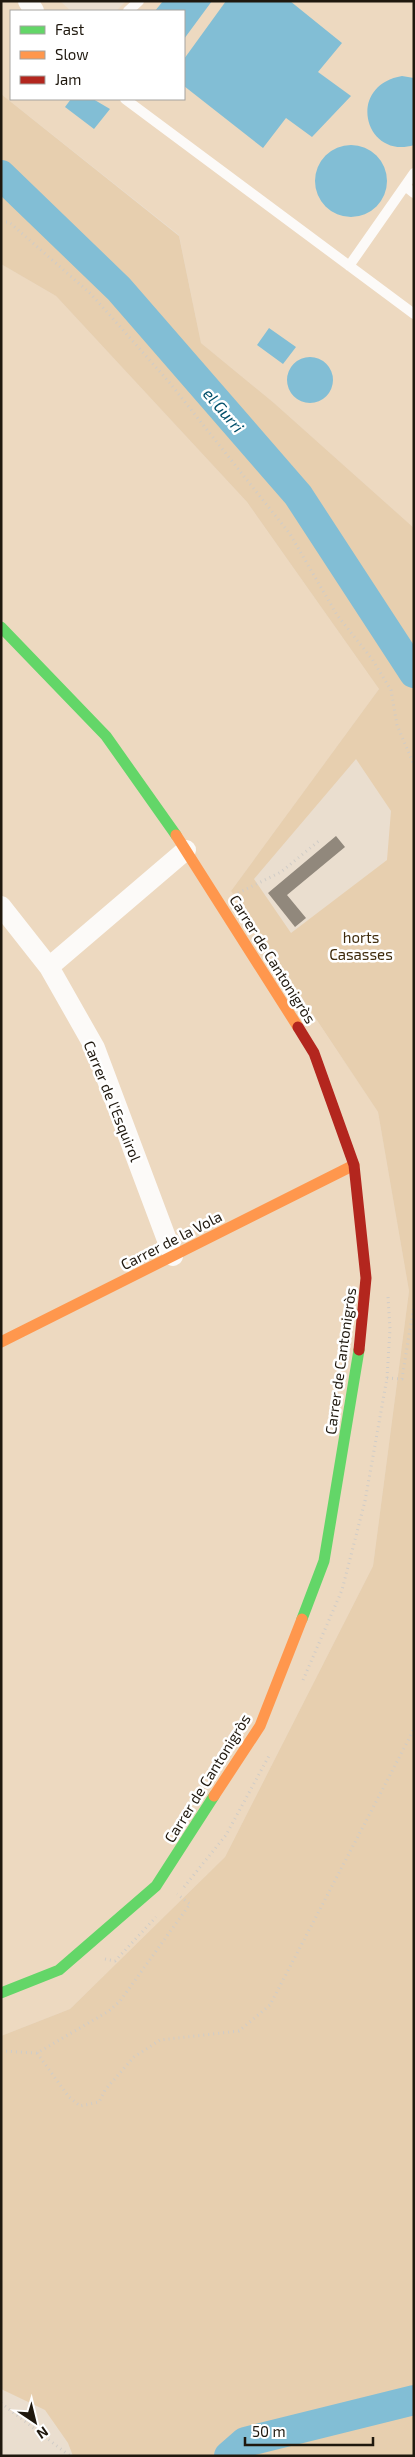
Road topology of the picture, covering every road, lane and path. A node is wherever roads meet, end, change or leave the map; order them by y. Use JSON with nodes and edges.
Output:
{"nodes":[{"id":1,"x":139,"y":1,"type":"edge"},
{"id":2,"x":129,"y":10,"type":"edge"},
{"id":3,"x":126,"y":100,"type":"edge"},
{"id":4,"x":414,"y":173,"type":"edge"},
{"id":5,"x":404,"y":186,"type":"junction"},
{"id":6,"x":414,"y":193,"type":"edge"},
{"id":7,"x":1,"y":222,"type":"edge"},
{"id":8,"x":349,"y":266,"type":"junction"},
{"id":9,"x":414,"y":314,"type":"edge"},
{"id":10,"x":1,"y":627,"type":"edge"},
{"id":11,"x":414,"y":765,"type":"edge"},
{"id":12,"x":320,"y":840,"type":"dead end"},
{"id":13,"x":186,"y":850,"type":"junction"},
{"id":14,"x":245,"y":890,"type":"dead end"},
{"id":15,"x":1,"y":906,"type":"edge"},
{"id":16,"x":49,"y":967,"type":"junction"},
{"id":17,"x":354,"y":1165,"type":"junction"},
{"id":18,"x":173,"y":1256,"type":"junction"},
{"id":19,"x":414,"y":1304,"type":"edge"},
{"id":20,"x":1,"y":1342,"type":"edge"},
{"id":21,"x":388,"y":1378,"type":"dead end"},
{"id":22,"x":414,"y":1730,"type":"edge"},
{"id":23,"x":177,"y":1894,"type":"dead end"},
{"id":24,"x":1,"y":1993,"type":"edge"},
{"id":25,"x":1,"y":2050,"type":"edge"},
{"id":26,"x":37,"y":2053,"type":"junction"},
{"id":27,"x":1,"y":2403,"type":"edge"},
{"id":28,"x":70,"y":2456,"type":"edge"}],
"edges":[{"from":1,"to":2,"type":"lane"},
{"from":3,"to":8,"type":"lane"},
{"from":4,"to":5,"type":"lane"},
{"from":5,"to":6,"type":"lane"},
{"from":5,"to":8,"type":"lane"},
{"from":7,"to":11,"type":"path"},
{"from":8,"to":9,"type":"lane"},
{"from":10,"to":13,"type":"street","name":"Carrer de Cantonigròs"},
{"from":12,"to":14,"type":"path"},
{"from":13,"to":16,"type":"street"},
{"from":13,"to":17,"type":"street","name":"Carrer de Cantonigròs"},
{"from":15,"to":16,"type":"street","name":"Carrer de l'Esquirol"},
{"from":16,"to":18,"type":"street","name":"Carrer de l'Esquirol"},
{"from":17,"to":18,"type":"street","name":"Carrer de la Vola"},
{"from":17,"to":24,"type":"street","name":"Carrer de Cantonigròs"},
{"from":18,"to":20,"type":"street","name":"Carrer de la Vola"},
{"from":19,"to":21,"type":"path"},
{"from":22,"to":26,"type":"path"},
{"from":23,"to":26,"type":"path"},
{"from":25,"to":26,"type":"path"},
{"from":27,"to":28,"type":"path"}]}
